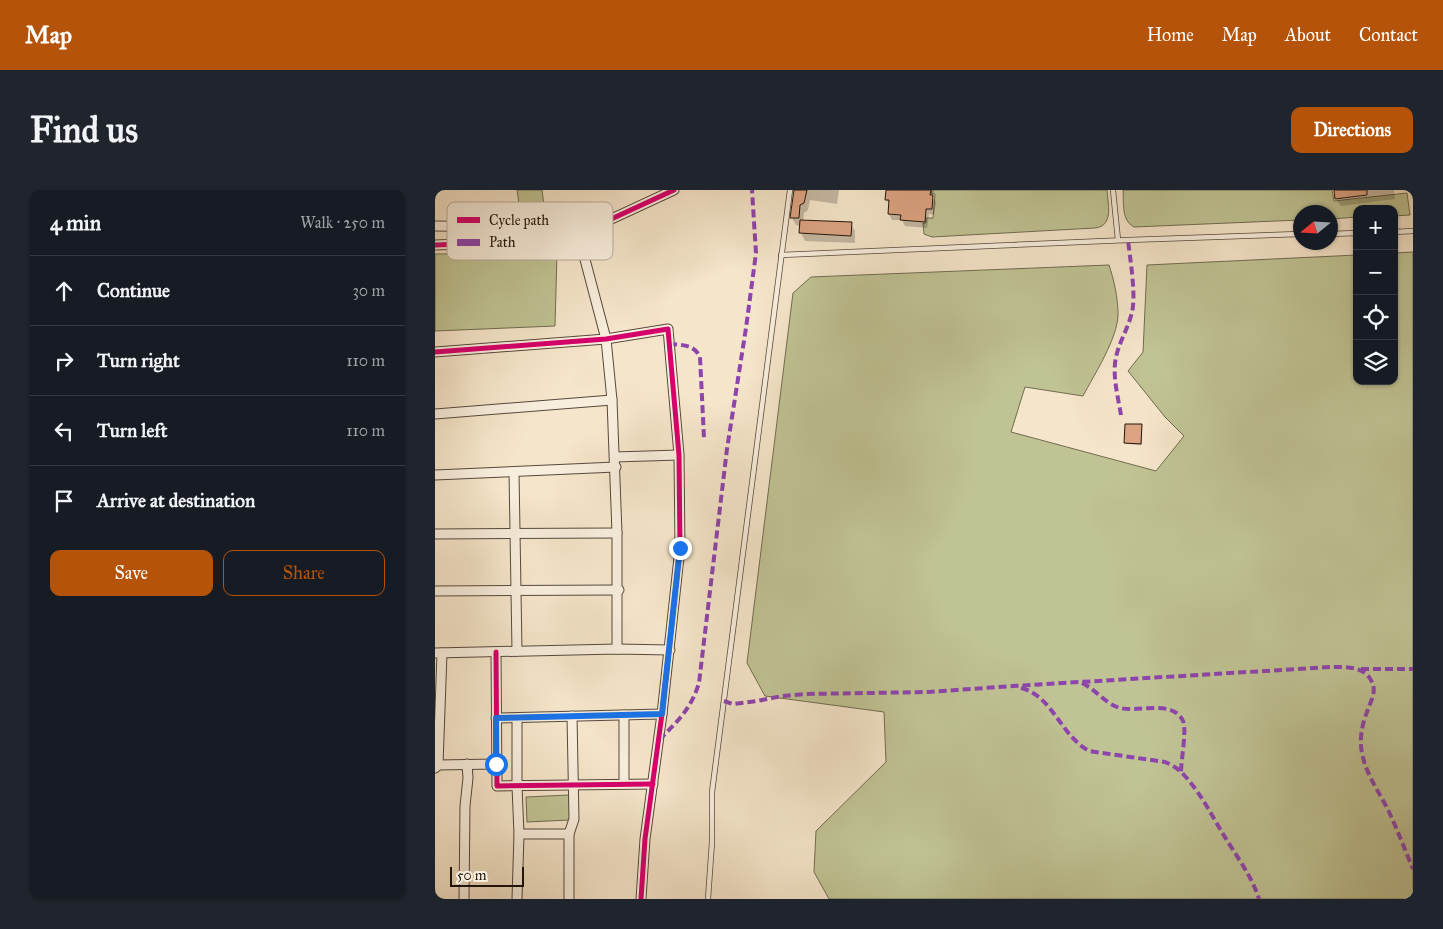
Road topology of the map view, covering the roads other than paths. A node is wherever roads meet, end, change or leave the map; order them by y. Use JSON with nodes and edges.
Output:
{"nodes":[{"id":1,"x":674,"y":190,"type":"edge"},
{"id":2,"x":790,"y":190,"type":"edge"},
{"id":3,"x":1113,"y":190,"type":"edge"},
{"id":4,"x":613,"y":217,"type":"edge"},
{"id":5,"x":1413,"y":231,"type":"edge"},
{"id":6,"x":1398,"y":232,"type":"edge"},
{"id":7,"x":1353,"y":233,"type":"edge"},
{"id":8,"x":1293,"y":234,"type":"edge"},
{"id":9,"x":1338,"y":234,"type":"edge"},
{"id":10,"x":1118,"y":240,"type":"junction"},
{"id":11,"x":781,"y":255,"type":"junction"},
{"id":12,"x":585,"y":260,"type":"edge"},
{"id":13,"x":606,"y":339,"type":"junction"},
{"id":14,"x":435,"y":352,"type":"edge"},
{"id":15,"x":612,"y":400,"type":"junction"},
{"id":16,"x":435,"y":414,"type":"edge"},
{"id":17,"x":679,"y":455,"type":"junction"},
{"id":18,"x":615,"y":457,"type":"junction"},
{"id":19,"x":616,"y":467,"type":"junction"},
{"id":20,"x":514,"y":472,"type":"junction"},
{"id":21,"x":435,"y":475,"type":"edge"},
{"id":22,"x":516,"y":533,"type":"junction"},
{"id":23,"x":617,"y":533,"type":"junction"},
{"id":24,"x":435,"y":534,"type":"edge"},
{"id":25,"x":516,"y":590,"type":"junction"},
{"id":26,"x":619,"y":590,"type":"junction"},
{"id":27,"x":435,"y":591,"type":"edge"},
{"id":28,"x":617,"y":649,"type":"junction"},
{"id":29,"x":670,"y":650,"type":"junction"},
{"id":30,"x":517,"y":651,"type":"junction"},
{"id":31,"x":496,"y":652,"type":"junction"},
{"id":32,"x":439,"y":653,"type":"edge"},
{"id":33,"x":662,"y":714,"type":"junction"},
{"id":34,"x":624,"y":715,"type":"junction"},
{"id":35,"x":572,"y":716,"type":"junction"},
{"id":36,"x":496,"y":718,"type":"junction"},
{"id":37,"x":517,"y":718,"type":"junction"},
{"id":38,"x":437,"y":719,"type":"edge"},
{"id":39,"x":467,"y":764,"type":"junction"},
{"id":40,"x":496,"y":764,"type":"junction"},
{"id":41,"x":437,"y":766,"type":"edge"},
{"id":42,"x":623,"y":784,"type":"junction"},
{"id":43,"x":653,"y":784,"type":"junction"},
{"id":44,"x":573,"y":785,"type":"junction"},
{"id":45,"x":517,"y":786,"type":"junction"},
{"id":46,"x":519,"y":834,"type":"junction"},
{"id":47,"x":569,"y":834,"type":"junction"},
{"id":48,"x":464,"y":899,"type":"edge"},
{"id":49,"x":517,"y":899,"type":"edge"},
{"id":50,"x":569,"y":899,"type":"edge"},
{"id":51,"x":641,"y":899,"type":"edge"},
{"id":52,"x":708,"y":899,"type":"edge"}],
"edges":[{"from":1,"to":4,"type":"street"},
{"from":2,"to":11,"type":"lane"},
{"from":3,"to":10,"type":"lane"},
{"from":5,"to":6,"type":"lane"},
{"from":7,"to":9,"type":"lane"},
{"from":8,"to":10,"type":"lane"},
{"from":10,"to":11,"type":"lane"},
{"from":11,"to":52,"type":"lane"},
{"from":12,"to":13,"type":"street"},
{"from":13,"to":14,"type":"street"},
{"from":13,"to":15,"type":"street"},
{"from":13,"to":17,"type":"street"},
{"from":15,"to":16,"type":"street"},
{"from":15,"to":18,"type":"street"},
{"from":17,"to":18,"type":"street"},
{"from":17,"to":29,"type":"street"},
{"from":18,"to":19,"type":"street"},
{"from":19,"to":20,"type":"street"},
{"from":19,"to":23,"type":"street"},
{"from":20,"to":21,"type":"street"},
{"from":20,"to":22,"type":"street"},
{"from":22,"to":23,"type":"street"},
{"from":22,"to":24,"type":"street"},
{"from":22,"to":25,"type":"street"},
{"from":23,"to":26,"type":"street"},
{"from":25,"to":26,"type":"street"},
{"from":25,"to":27,"type":"street"},
{"from":25,"to":30,"type":"street"},
{"from":26,"to":28,"type":"street"},
{"from":28,"to":29,"type":"street"},
{"from":28,"to":30,"type":"street"},
{"from":29,"to":33,"type":"street"},
{"from":30,"to":31,"type":"street"},
{"from":31,"to":32,"type":"street"},
{"from":31,"to":36,"type":"street"},
{"from":32,"to":38,"type":"street"},
{"from":33,"to":34,"type":"street"},
{"from":33,"to":43,"type":"street"},
{"from":34,"to":35,"type":"street"},
{"from":34,"to":42,"type":"street"},
{"from":35,"to":37,"type":"street"},
{"from":35,"to":44,"type":"street"},
{"from":36,"to":37,"type":"street"},
{"from":36,"to":40,"type":"street"},
{"from":37,"to":45,"type":"street"},
{"from":38,"to":41,"type":"street"},
{"from":39,"to":40,"type":"street"},
{"from":39,"to":41,"type":"street"},
{"from":39,"to":48,"type":"street"},
{"from":40,"to":45,"type":"street"},
{"from":42,"to":43,"type":"street"},
{"from":42,"to":44,"type":"street"},
{"from":43,"to":51,"type":"street"},
{"from":44,"to":45,"type":"street"},
{"from":44,"to":47,"type":"street"},
{"from":45,"to":46,"type":"street"},
{"from":46,"to":47,"type":"street"},
{"from":46,"to":49,"type":"street"},
{"from":47,"to":50,"type":"street"}]}
